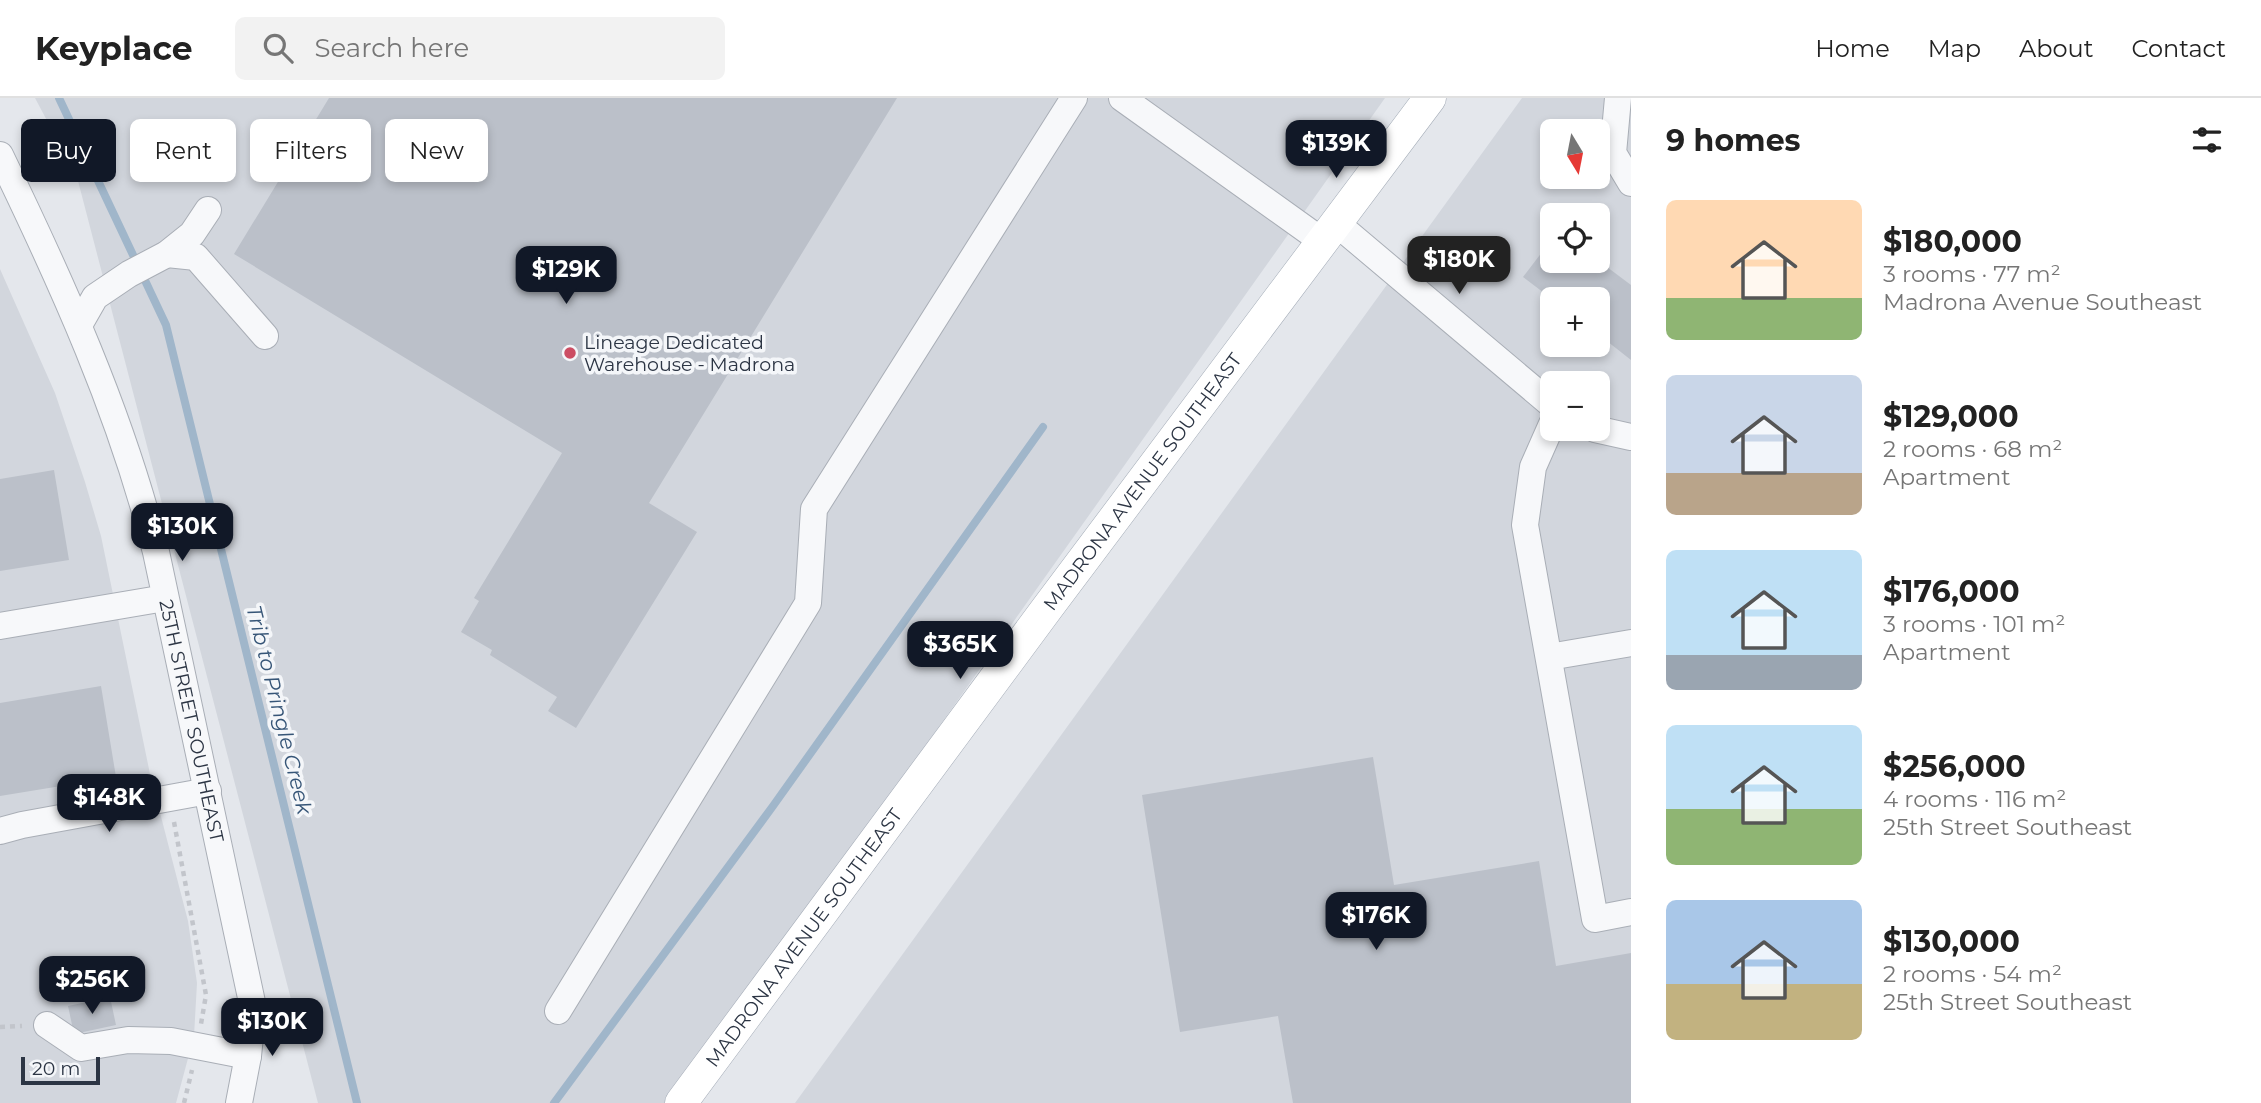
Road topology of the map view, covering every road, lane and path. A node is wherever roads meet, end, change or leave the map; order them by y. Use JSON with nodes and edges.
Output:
{"nodes":[{"id":1,"x":1074,"y":98,"type":"edge"},
{"id":2,"x":1122,"y":98,"type":"edge"},
{"id":3,"x":1430,"y":98,"type":"edge"},
{"id":4,"x":1618,"y":98,"type":"edge"},
{"id":5,"x":0,"y":155,"type":"edge"},
{"id":6,"x":1631,"y":183,"type":"edge"},
{"id":7,"x":208,"y":210,"type":"dead end"},
{"id":8,"x":1329,"y":232,"type":"junction"},
{"id":9,"x":167,"y":254,"type":"junction"},
{"id":10,"x":79,"y":325,"type":"junction"},
{"id":11,"x":265,"y":336,"type":"dead end"},
{"id":12,"x":1540,"y":396,"type":"edge"},
{"id":13,"x":1610,"y":432,"type":"edge"},
{"id":14,"x":1631,"y":437,"type":"edge"},
{"id":15,"x":1544,"y":441,"type":"edge"},
{"id":16,"x":165,"y":598,"type":"junction"},
{"id":17,"x":0,"y":626,"type":"edge"},
{"id":18,"x":1631,"y":643,"type":"edge"},
{"id":19,"x":1549,"y":657,"type":"junction"},
{"id":20,"x":208,"y":791,"type":"junction"},
{"id":21,"x":170,"y":798,"type":"junction"},
{"id":22,"x":0,"y":831,"type":"edge"},
{"id":23,"x":1631,"y":912,"type":"edge"},
{"id":24,"x":558,"y":1011,"type":"dead end"},
{"id":25,"x":47,"y":1025,"type":"dead end"},
{"id":26,"x":198,"y":1046,"type":"junction"},
{"id":27,"x":248,"y":1056,"type":"junction"},
{"id":28,"x":184,"y":1103,"type":"edge"},
{"id":29,"x":239,"y":1103,"type":"edge"},
{"id":30,"x":681,"y":1103,"type":"edge"}],
"edges":[{"from":1,"to":24,"type":"street"},
{"from":2,"to":8,"type":"street"},
{"from":3,"to":8,"type":"main road","name":"MADRONA AVENUE SOUTHEAST"},
{"from":4,"to":6,"type":"street"},
{"from":5,"to":10,"type":"street","name":"25TH STREET SOUTHEAST"},
{"from":7,"to":9,"type":"street"},
{"from":8,"to":12,"type":"street"},
{"from":8,"to":30,"type":"main road","name":"MADRONA AVENUE SOUTHEAST"},
{"from":9,"to":10,"type":"street"},
{"from":9,"to":11,"type":"street"},
{"from":10,"to":16,"type":"street","name":"25TH STREET SOUTHEAST"},
{"from":13,"to":14,"type":"street"},
{"from":15,"to":19,"type":"street"},
{"from":16,"to":17,"type":"street"},
{"from":16,"to":20,"type":"street","name":"25TH STREET SOUTHEAST"},
{"from":18,"to":19,"type":"street"},
{"from":19,"to":23,"type":"street"},
{"from":20,"to":21,"type":"street"},
{"from":20,"to":27,"type":"street","name":"25TH STREET SOUTHEAST"},
{"from":21,"to":22,"type":"street"},
{"from":21,"to":26,"type":"path"},
{"from":25,"to":26,"type":"street"},
{"from":26,"to":27,"type":"street"},
{"from":26,"to":28,"type":"path"},
{"from":27,"to":29,"type":"street","name":"25TH STREET SOUTHEAST"}]}
